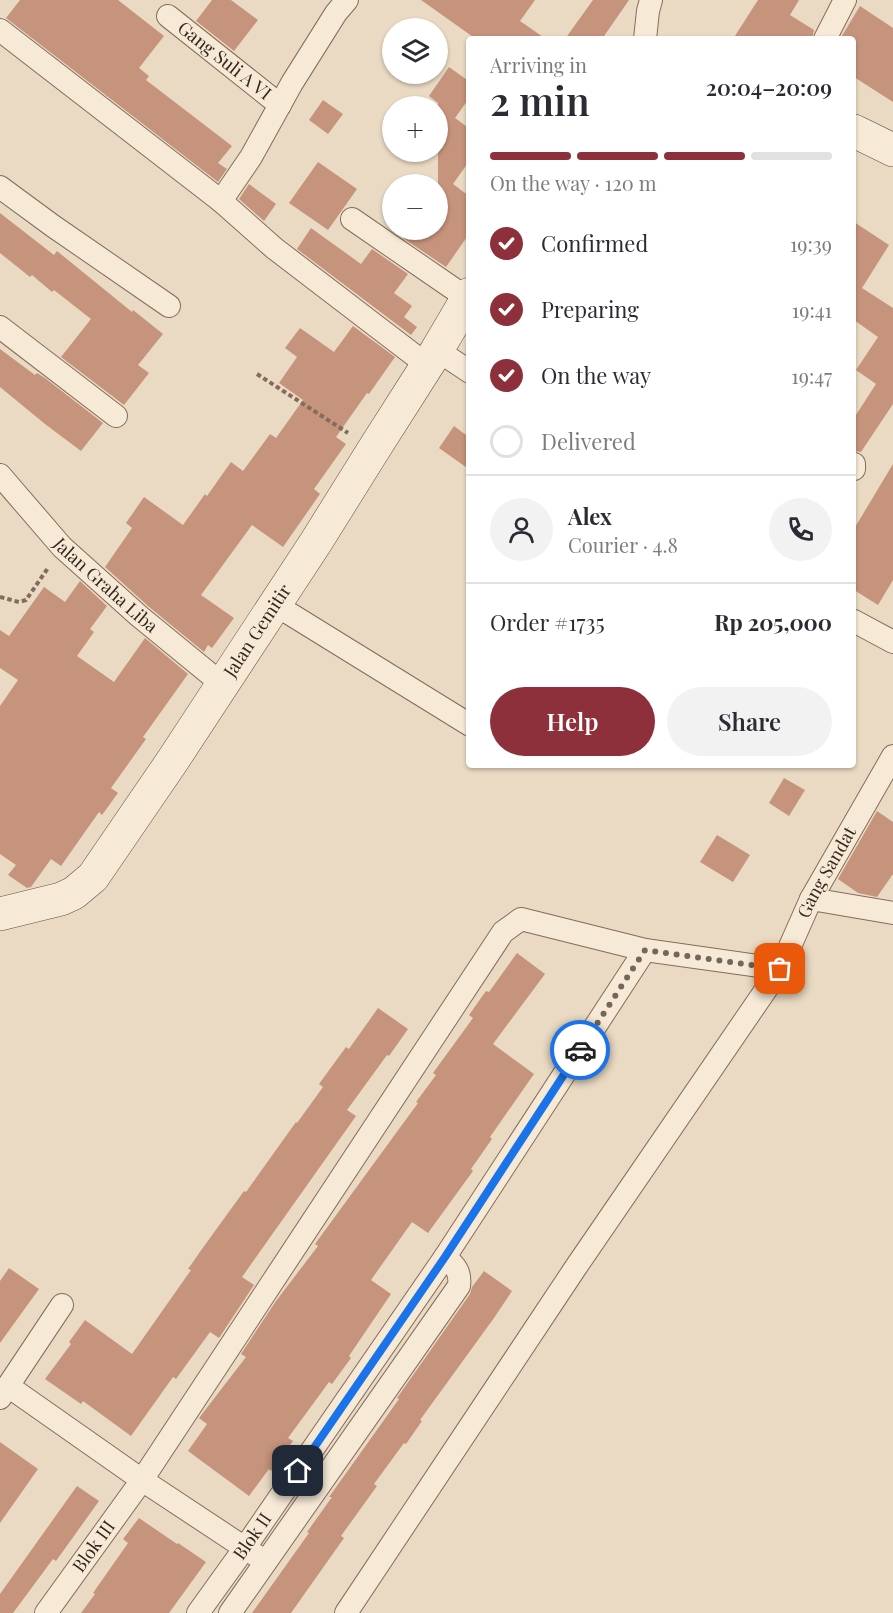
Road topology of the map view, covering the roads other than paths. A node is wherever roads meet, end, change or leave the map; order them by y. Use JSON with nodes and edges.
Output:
{"nodes":[{"id":1,"x":651,"y":0,"type":"edge"},
{"id":2,"x":845,"y":0,"type":"edge"},
{"id":3,"x":334,"y":4,"type":"edge"},
{"id":4,"x":168,"y":16,"type":"dead end"},
{"id":5,"x":0,"y":30,"type":"edge"},
{"id":6,"x":645,"y":36,"type":"edge"},
{"id":7,"x":827,"y":36,"type":"edge"},
{"id":8,"x":280,"y":105,"type":"junction"},
{"id":9,"x":856,"y":132,"type":"edge"},
{"id":10,"x":893,"y":150,"type":"edge"},
{"id":11,"x":0,"y":187,"type":"edge"},
{"id":12,"x":221,"y":201,"type":"junction"},
{"id":13,"x":352,"y":219,"type":"dead end"},
{"id":14,"x":466,"y":295,"type":"edge"},
{"id":15,"x":466,"y":299,"type":"edge"},
{"id":16,"x":169,"y":306,"type":"dead end"},
{"id":17,"x":0,"y":327,"type":"edge"},
{"id":18,"x":432,"y":358,"type":"junction"},
{"id":19,"x":466,"y":371,"type":"edge"},
{"id":20,"x":116,"y":416,"type":"dead end"},
{"id":21,"x":0,"y":475,"type":"edge"},
{"id":22,"x":274,"y":604,"type":"junction"},
{"id":23,"x":856,"y":622,"type":"edge"},
{"id":24,"x":893,"y":642,"type":"edge"},
{"id":25,"x":222,"y":684,"type":"junction"},
{"id":26,"x":466,"y":723,"type":"edge"},
{"id":27,"x":893,"y":756,"type":"edge"},
{"id":28,"x":885,"y":789,"type":"edge"},
{"id":29,"x":811,"y":899,"type":"junction"},
{"id":30,"x":893,"y":912,"type":"edge"},
{"id":31,"x":0,"y":914,"type":"edge"},
{"id":32,"x":645,"y":950,"type":"junction"},
{"id":33,"x":780,"y":969,"type":"junction"},
{"id":34,"x":445,"y":1257,"type":"junction"},
{"id":35,"x":62,"y":1305,"type":"dead end"},
{"id":36,"x":4,"y":1392,"type":"edge"},
{"id":37,"x":142,"y":1480,"type":"junction"},
{"id":38,"x":244,"y":1549,"type":"junction"},
{"id":39,"x":265,"y":1561,"type":"junction"},
{"id":40,"x":46,"y":1613,"type":"edge"},
{"id":41,"x":198,"y":1613,"type":"edge"},
{"id":42,"x":230,"y":1613,"type":"edge"},
{"id":43,"x":346,"y":1613,"type":"edge"}],
"edges":[{"from":1,"to":6,"type":"street"},
{"from":2,"to":7,"type":"street"},
{"from":3,"to":8,"type":"street"},
{"from":4,"to":8,"type":"street","name":"Gang Suli A VI"},
{"from":5,"to":12,"type":"street"},
{"from":8,"to":12,"type":"street"},
{"from":9,"to":10,"type":"street"},
{"from":11,"to":16,"type":"street"},
{"from":12,"to":18,"type":"street"},
{"from":13,"to":14,"type":"street"},
{"from":15,"to":18,"type":"street","name":"Jalan Gemitir"},
{"from":17,"to":20,"type":"street"},
{"from":18,"to":19,"type":"street"},
{"from":18,"to":22,"type":"street","name":"Jalan Gemitir"},
{"from":21,"to":25,"type":"street","name":"Jalan Graha Liba"},
{"from":22,"to":25,"type":"street","name":"Jalan Gemitir"},
{"from":22,"to":26,"type":"street"},
{"from":23,"to":24,"type":"street"},
{"from":25,"to":31,"type":"street","name":"Jalan Gemitir"},
{"from":27,"to":28,"type":"street","name":"Gang Sandat"},
{"from":28,"to":29,"type":"street","name":"Gang Sandat"},
{"from":29,"to":30,"type":"street"},
{"from":29,"to":33,"type":"street","name":"Gang Sandat"},
{"from":32,"to":33,"type":"street"},
{"from":32,"to":34,"type":"street","name":"Blok II"},
{"from":32,"to":37,"type":"street","name":"Blok III"},
{"from":33,"to":43,"type":"street","name":"Gang Sandat"},
{"from":34,"to":38,"type":"street","name":"Blok II"},
{"from":34,"to":39,"type":"street"},
{"from":35,"to":36,"type":"street"},
{"from":36,"to":37,"type":"street"},
{"from":37,"to":38,"type":"street"},
{"from":37,"to":40,"type":"street","name":"Blok III"},
{"from":38,"to":39,"type":"street"},
{"from":38,"to":41,"type":"street","name":"Blok II"},
{"from":39,"to":42,"type":"street"}]}
